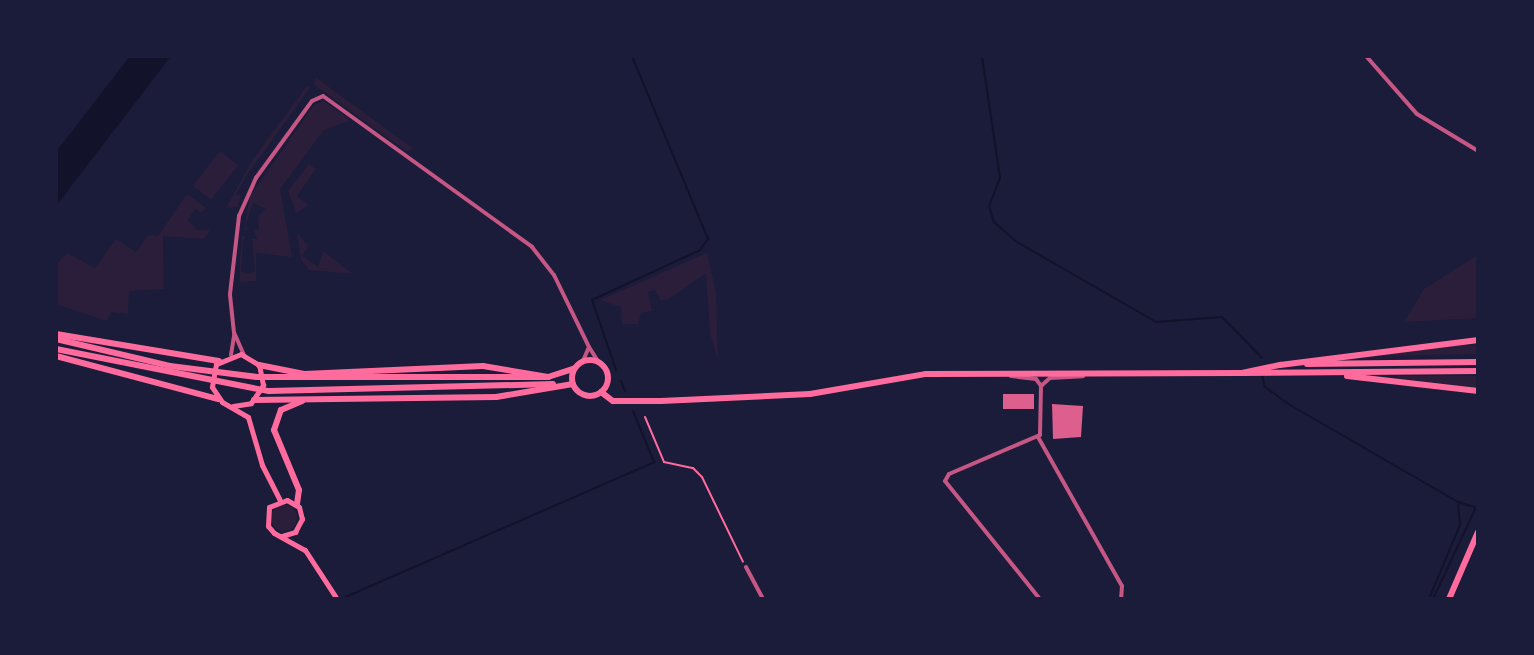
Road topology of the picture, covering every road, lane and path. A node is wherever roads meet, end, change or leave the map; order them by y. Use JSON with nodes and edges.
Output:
{"nodes":[{"id":1,"x":1366,"y":56,"type":"edge"},
{"id":2,"x":1478,"y":151,"type":"edge"},
{"id":3,"x":234,"y":333,"type":"junction"},
{"id":4,"x":56,"y":336,"type":"edge"},
{"id":5,"x":1478,"y":340,"type":"edge"},
{"id":6,"x":589,"y":347,"type":"junction"},
{"id":7,"x":56,"y":349,"type":"edge"},
{"id":8,"x":231,"y":355,"type":"junction"},
{"id":9,"x":244,"y":355,"type":"junction"},
{"id":10,"x":56,"y":356,"type":"edge"},
{"id":11,"x":219,"y":361,"type":"junction"},
{"id":12,"x":583,"y":361,"type":"junction"},
{"id":13,"x":1478,"y":362,"type":"edge"},
{"id":14,"x":599,"y":363,"type":"junction"},
{"id":15,"x":259,"y":365,"type":"junction"},
{"id":16,"x":1280,"y":365,"type":"junction"},
{"id":17,"x":575,"y":368,"type":"junction"},
{"id":18,"x":1478,"y":371,"type":"edge"},
{"id":19,"x":1089,"y":373,"type":"junction"},
{"id":20,"x":1242,"y":373,"type":"junction"},
{"id":21,"x":1263,"y":373,"type":"junction"},
{"id":22,"x":1004,"y":374,"type":"junction"},
{"id":23,"x":550,"y":381,"type":"junction"},
{"id":24,"x":573,"y":384,"type":"junction"},
{"id":25,"x":1041,"y":386,"type":"junction"},
{"id":26,"x":1478,"y":391,"type":"edge"},
{"id":27,"x":601,"y":392,"type":"junction"},
{"id":28,"x":218,"y":399,"type":"junction"},
{"id":29,"x":308,"y":399,"type":"junction"},
{"id":30,"x":253,"y":401,"type":"junction"},
{"id":31,"x":233,"y":406,"type":"junction"},
{"id":32,"x":645,"y":417,"type":"dead end"},
{"id":33,"x":250,"y":422,"type":"junction"},
{"id":34,"x":1038,"y":437,"type":"junction"},
{"id":35,"x":280,"y":500,"type":"junction"},
{"id":36,"x":297,"y":504,"type":"junction"},
{"id":37,"x":298,"y":530,"type":"junction"},
{"id":38,"x":1478,"y":532,"type":"edge"},
{"id":39,"x":282,"y":536,"type":"junction"},
{"id":40,"x":305,"y":550,"type":"junction"},
{"id":41,"x":746,"y":567,"type":"joint"},
{"id":42,"x":336,"y":596,"type":"edge"},
{"id":43,"x":763,"y":599,"type":"edge"},
{"id":44,"x":1040,"y":599,"type":"edge"},
{"id":45,"x":1121,"y":599,"type":"edge"},
{"id":46,"x":1449,"y":599,"type":"edge"}],
"edges":[{"from":1,"to":2,"type":"street"},
{"from":3,"to":6,"type":"street"},
{"from":3,"to":8,"type":"street"},
{"from":3,"to":9,"type":"street"},
{"from":4,"to":11,"type":"main road"},
{"from":4,"to":23,"type":"main road"},
{"from":5,"to":16,"type":"main road"},
{"from":6,"to":12,"type":"street"},
{"from":6,"to":14,"type":"street"},
{"from":7,"to":23,"type":"main road"},
{"from":8,"to":9,"type":"main road"},
{"from":8,"to":11,"type":"main road"},
{"from":9,"to":15,"type":"main road"},
{"from":10,"to":28,"type":"main road"},
{"from":11,"to":28,"type":"main road"},
{"from":12,"to":14,"type":"main road"},
{"from":12,"to":17,"type":"main road"},
{"from":13,"to":16,"type":"main road"},
{"from":14,"to":27,"type":"main road"},
{"from":15,"to":23,"type":"main road"},
{"from":15,"to":30,"type":"main road"},
{"from":16,"to":20,"type":"main road"},
{"from":17,"to":23,"type":"main road"},
{"from":17,"to":24,"type":"main road"},
{"from":18,"to":21,"type":"main road"},
{"from":19,"to":20,"type":"main road"},
{"from":19,"to":22,"type":"main road"},
{"from":19,"to":25,"type":"street"},
{"from":20,"to":21,"type":"main road"},
{"from":21,"to":26,"type":"main road"},
{"from":22,"to":25,"type":"street"},
{"from":22,"to":27,"type":"main road"},
{"from":23,"to":24,"type":"main road"},
{"from":23,"to":29,"type":"main road"},
{"from":24,"to":27,"type":"main road"},
{"from":25,"to":34,"type":"street"},
{"from":28,"to":31,"type":"main road"},
{"from":29,"to":30,"type":"main road"},
{"from":29,"to":36,"type":"main road"},
{"from":30,"to":31,"type":"main road"},
{"from":30,"to":33,"type":"main road"},
{"from":31,"to":33,"type":"main road"},
{"from":32,"to":41,"type":"path"},
{"from":33,"to":35,"type":"main road"},
{"from":34,"to":44,"type":"street"},
{"from":34,"to":45,"type":"street"},
{"from":35,"to":36,"type":"main road"},
{"from":35,"to":39,"type":"main road"},
{"from":36,"to":37,"type":"main road"},
{"from":37,"to":39,"type":"main road"},
{"from":37,"to":40,"type":"main road"},
{"from":38,"to":46,"type":"main road"},
{"from":39,"to":40,"type":"main road"},
{"from":40,"to":42,"type":"main road"},
{"from":41,"to":43,"type":"street"}]}
